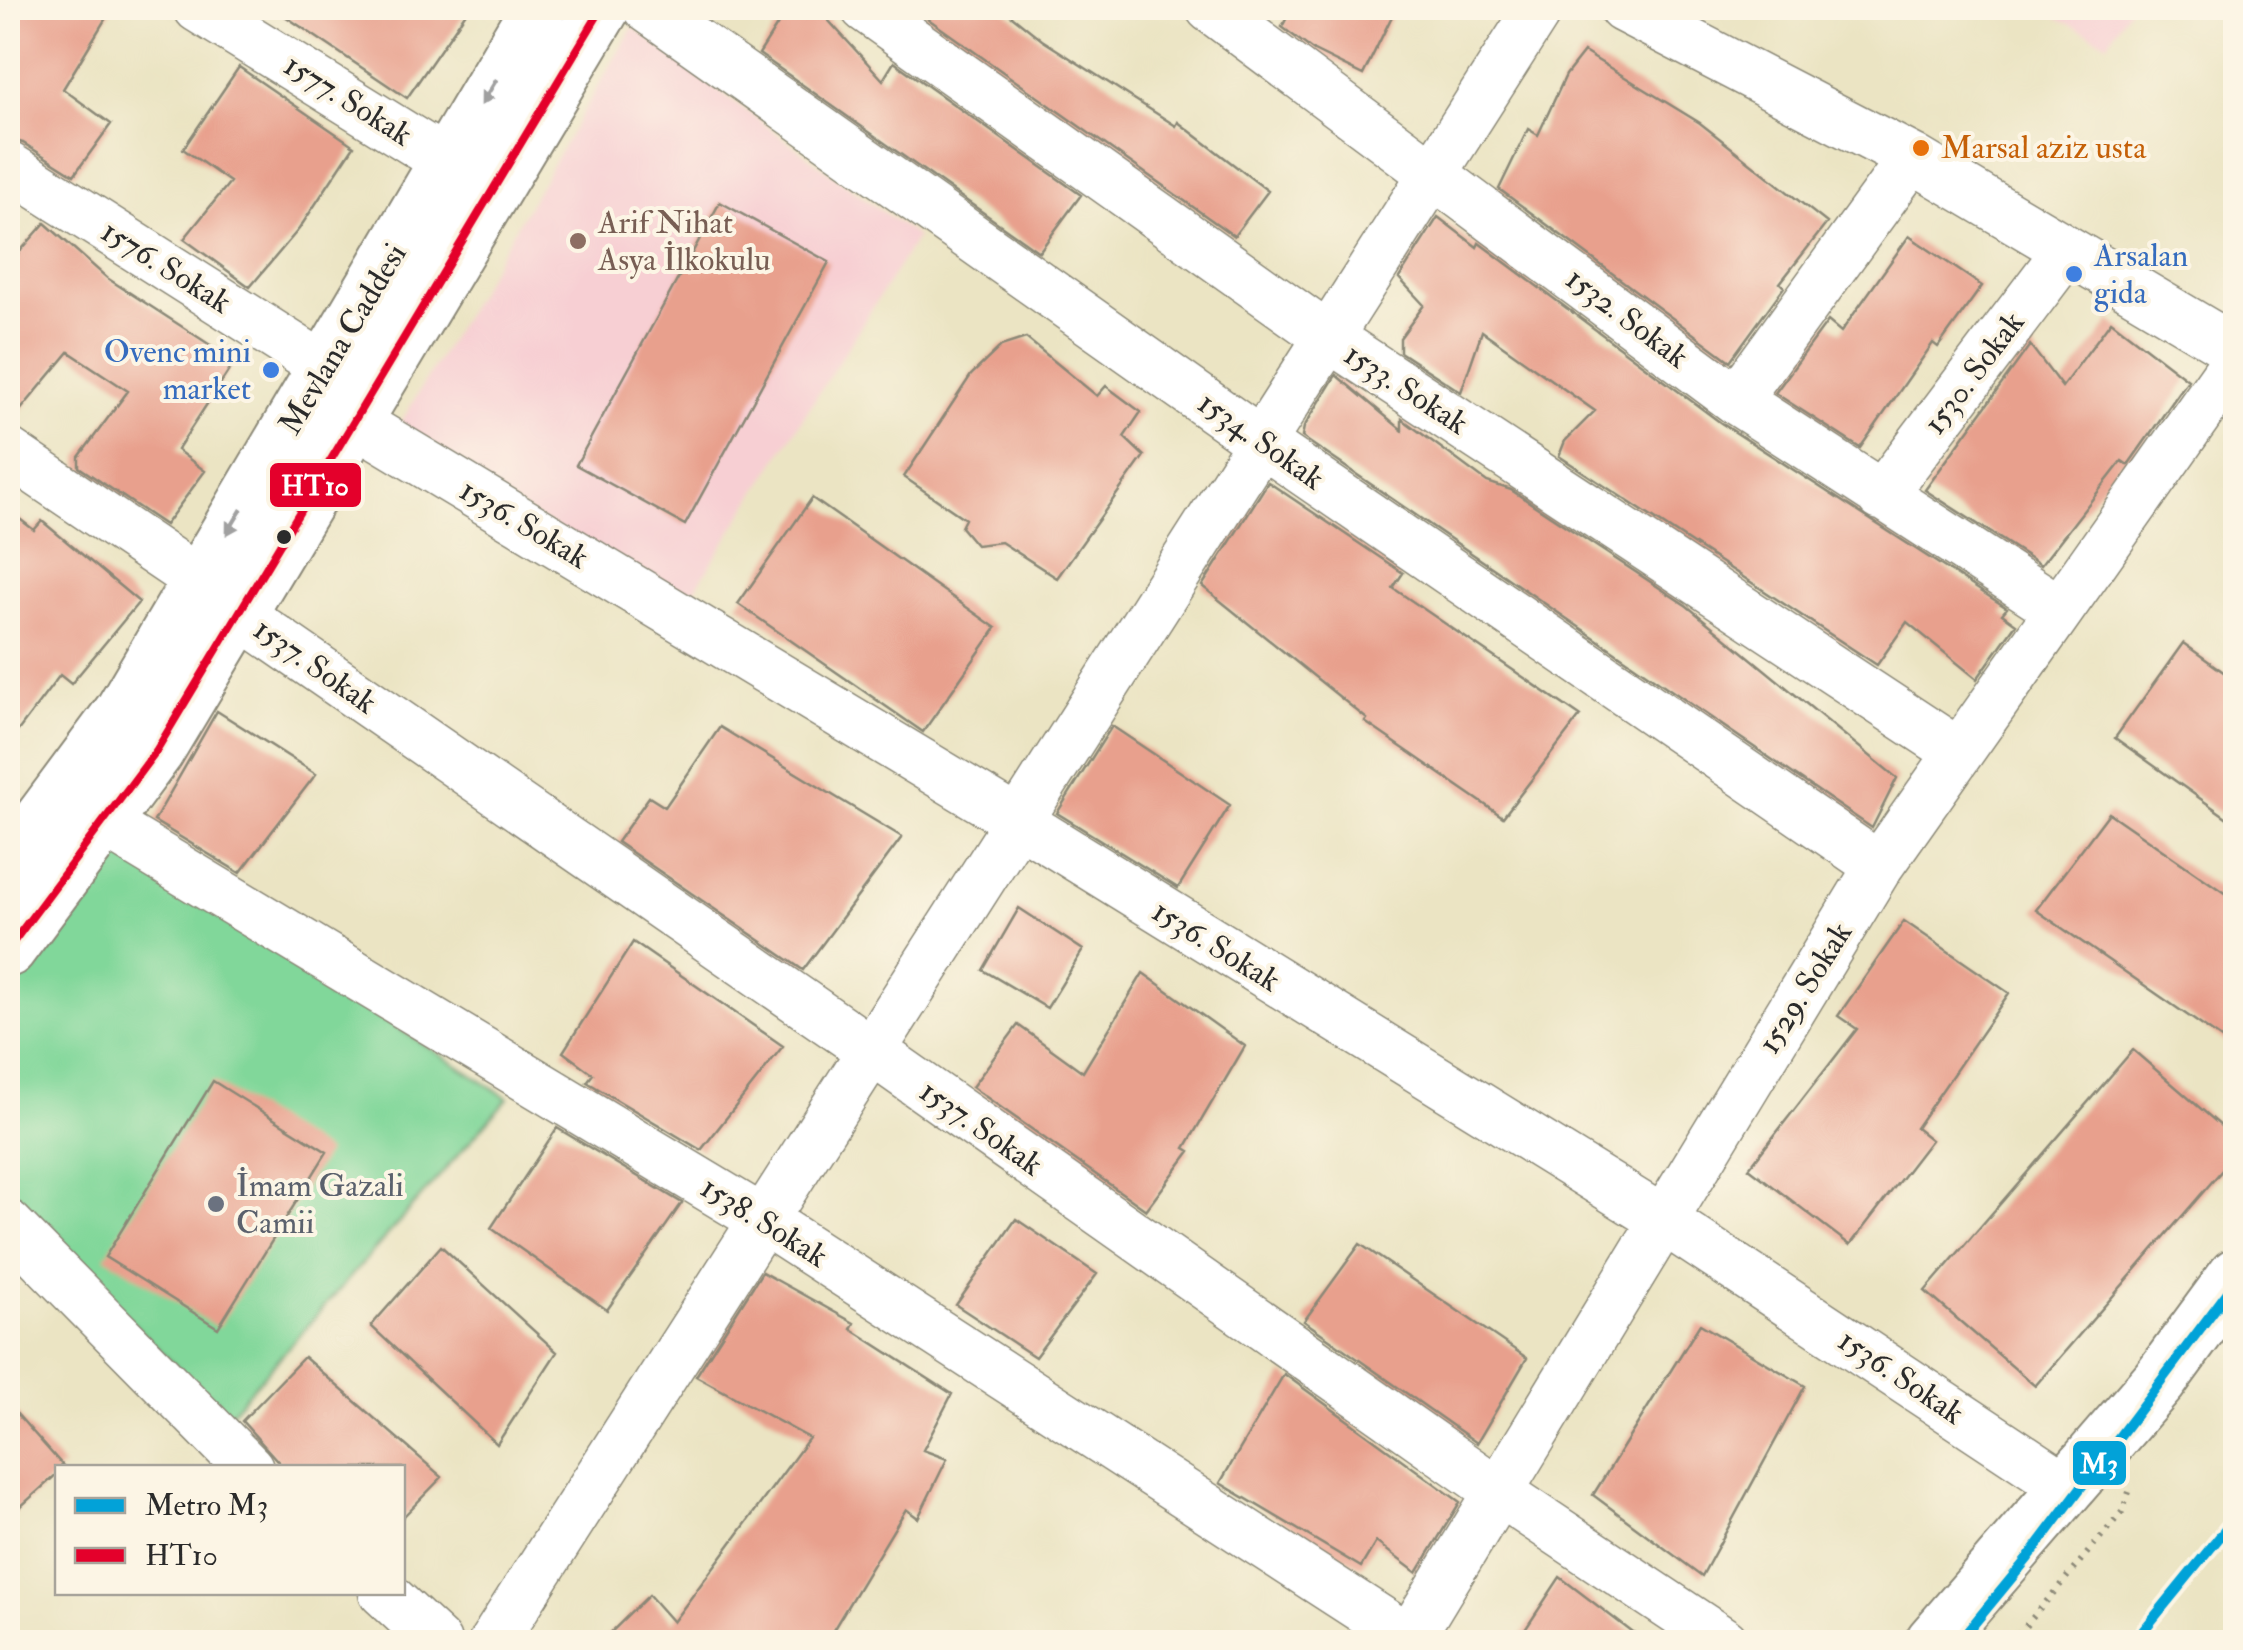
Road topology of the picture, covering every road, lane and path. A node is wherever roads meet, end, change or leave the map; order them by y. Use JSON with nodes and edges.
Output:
{"nodes":[{"id":1,"x":198,"y":8,"type":"edge"},
{"id":2,"x":538,"y":8,"type":"edge"},
{"id":3,"x":602,"y":8,"type":"edge"},
{"id":4,"x":647,"y":8,"type":"edge"},
{"id":5,"x":866,"y":8,"type":"edge"},
{"id":6,"x":1210,"y":8,"type":"edge"},
{"id":7,"x":1539,"y":8,"type":"edge"},
{"id":8,"x":1624,"y":8,"type":"edge"},
{"id":9,"x":1912,"y":158,"type":"junction"},
{"id":10,"x":448,"y":162,"type":"junction"},
{"id":11,"x":8,"y":166,"type":"edge"},
{"id":12,"x":1433,"y":173,"type":"junction"},
{"id":13,"x":2067,"y":250,"type":"junction"},
{"id":14,"x":1328,"y":338,"type":"junction"},
{"id":15,"x":2236,"y":350,"type":"edge"},
{"id":16,"x":2236,"y":360,"type":"edge"},
{"id":17,"x":326,"y":368,"type":"junction"},
{"id":18,"x":1736,"y":400,"type":"junction"},
{"id":19,"x":354,"y":421,"type":"junction"},
{"id":20,"x":1261,"y":442,"type":"junction"},
{"id":21,"x":8,"y":452,"type":"edge"},
{"id":22,"x":1881,"y":496,"type":"junction"},
{"id":23,"x":219,"y":597,"type":"junction"},
{"id":24,"x":2057,"y":608,"type":"junction"},
{"id":25,"x":1958,"y":752,"type":"junction"},
{"id":26,"x":100,"y":821,"type":"junction"},
{"id":27,"x":1018,"y":822,"type":"junction"},
{"id":28,"x":16,"y":835,"type":"edge"},
{"id":29,"x":1879,"y":866,"type":"junction"},
{"id":30,"x":8,"y":949,"type":"edge"},
{"id":31,"x":872,"y":1050,"type":"junction"},
{"id":32,"x":763,"y":1220,"type":"junction"},
{"id":33,"x":1663,"y":1220,"type":"junction"},
{"id":34,"x":8,"y":1224,"type":"edge"},
{"id":35,"x":2236,"y":1276,"type":"edge"},
{"id":36,"x":245,"y":1465,"type":"edge"},
{"id":37,"x":2067,"y":1487,"type":"junction"},
{"id":38,"x":1496,"y":1490,"type":"junction"},
{"id":39,"x":2122,"y":1512,"type":"dead end"},
{"id":40,"x":386,"y":1595,"type":"edge"},
{"id":41,"x":1412,"y":1641,"type":"edge"},
{"id":42,"x":437,"y":1642,"type":"edge"},
{"id":43,"x":493,"y":1642,"type":"edge"},
{"id":44,"x":1724,"y":1642,"type":"edge"},
{"id":45,"x":1933,"y":1642,"type":"edge"},
{"id":46,"x":2012,"y":1642,"type":"edge"}],
"edges":[{"from":1,"to":10,"type":"street","name":"1577. Sokak"},
{"from":2,"to":10,"type":"main road","name":"Mevlana Caddesi","one_way":true},
{"from":3,"to":19,"type":"main road","name":"Mevlana Caddesi"},
{"from":4,"to":20,"type":"street","name":"1534. Sokak"},
{"from":5,"to":14,"type":"street","name":"1533. Sokak"},
{"from":6,"to":12,"type":"street","name":"1532. Sokak"},
{"from":7,"to":12,"type":"street"},
{"from":8,"to":9,"type":"street"},
{"from":9,"to":13,"type":"street"},
{"from":9,"to":18,"type":"street"},
{"from":10,"to":17,"type":"main road","name":"Mevlana Caddesi"},
{"from":11,"to":17,"type":"street","name":"1576. Sokak"},
{"from":12,"to":14,"type":"street"},
{"from":12,"to":18,"type":"street","name":"1532. Sokak"},
{"from":13,"to":15,"type":"street"},
{"from":13,"to":22,"type":"street","name":"1530. Sokak"},
{"from":14,"to":20,"type":"street"},
{"from":14,"to":25,"type":"street","name":"1533. Sokak"},
{"from":16,"to":24,"type":"street","name":"1529. Sokak"},
{"from":17,"to":23,"type":"main road","name":"Mevlana Caddesi","one_way":true},
{"from":18,"to":22,"type":"street","name":"1532. Sokak"},
{"from":19,"to":23,"type":"main road","name":"Mevlana Caddesi"},
{"from":19,"to":27,"type":"street","name":"1536. Sokak"},
{"from":20,"to":27,"type":"street"},
{"from":20,"to":29,"type":"street","name":"1534. Sokak"},
{"from":21,"to":23,"type":"street","name":"1537. Sokak"},
{"from":22,"to":24,"type":"street","name":"1532. Sokak"},
{"from":23,"to":26,"type":"main road","name":"Mevlana Caddesi"},
{"from":23,"to":28,"type":"main road","name":"Mevlana Caddesi"},
{"from":23,"to":31,"type":"street","name":"1537. Sokak"},
{"from":24,"to":25,"type":"street","name":"1529. Sokak"},
{"from":25,"to":29,"type":"street","name":"1529. Sokak"},
{"from":26,"to":30,"type":"main road","name":"Mevlana Caddesi"},
{"from":26,"to":32,"type":"street","name":"1538. Sokak"},
{"from":27,"to":31,"type":"street"},
{"from":27,"to":33,"type":"street","name":"1536. Sokak"},
{"from":29,"to":33,"type":"street","name":"1529. Sokak"},
{"from":31,"to":32,"type":"street"},
{"from":31,"to":38,"type":"street","name":"1537. Sokak"},
{"from":32,"to":41,"type":"street","name":"1538. Sokak"},
{"from":32,"to":43,"type":"street"},
{"from":33,"to":37,"type":"street","name":"1536. Sokak"},
{"from":33,"to":38,"type":"street","name":"1529. Sokak"},
{"from":34,"to":36,"type":"street"},
{"from":35,"to":37,"type":"main road"},
{"from":37,"to":45,"type":"main road"},
{"from":38,"to":41,"type":"street","name":"1529. Sokak"},
{"from":38,"to":44,"type":"street","name":"1537. Sokak"},
{"from":39,"to":46,"type":"path"},
{"from":40,"to":42,"type":"street"}]}
